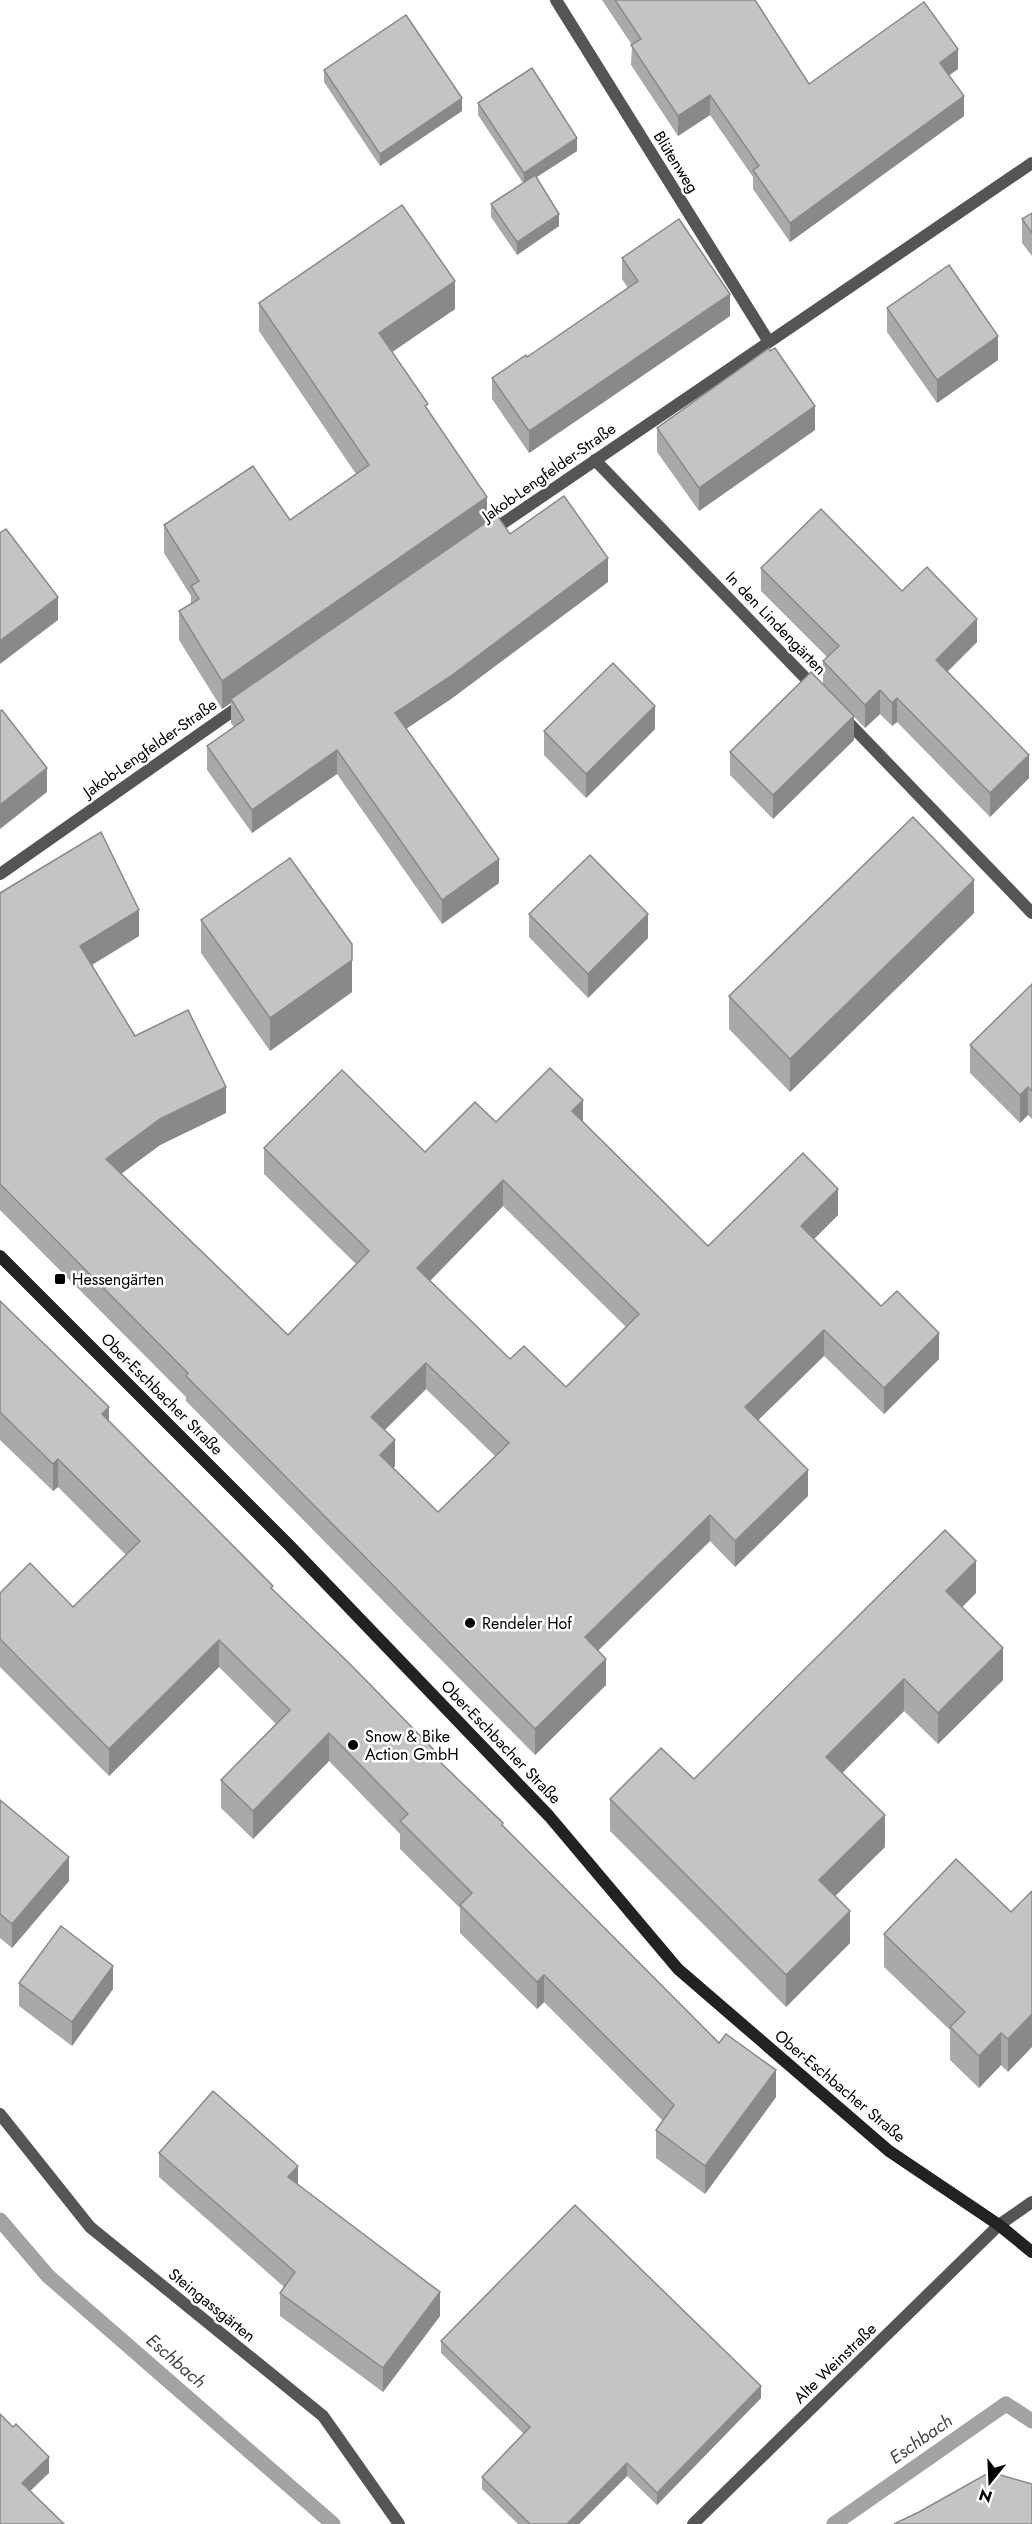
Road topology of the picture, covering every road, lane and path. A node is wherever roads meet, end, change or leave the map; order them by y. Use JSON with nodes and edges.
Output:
{"nodes":[{"id":1,"x":556,"y":0,"type":"edge"},
{"id":2,"x":1032,"y":163,"type":"edge"},
{"id":3,"x":768,"y":342,"type":"junction"},
{"id":4,"x":595,"y":460,"type":"junction"},
{"id":5,"x":478,"y":541,"type":"edge"},
{"id":6,"x":255,"y":696,"type":"edge"},
{"id":7,"x":0,"y":874,"type":"edge"},
{"id":8,"x":1032,"y":913,"type":"edge"},
{"id":9,"x":0,"y":1256,"type":"edge"},
{"id":10,"x":0,"y":2114,"type":"edge"},
{"id":11,"x":1032,"y":2202,"type":"edge"},
{"id":12,"x":999,"y":2225,"type":"junction"},
{"id":13,"x":1032,"y":2252,"type":"edge"},
{"id":14,"x":399,"y":2524,"type":"edge"},
{"id":15,"x":693,"y":2524,"type":"edge"}],
"edges":[{"from":1,"to":3,"type":"street","name":"Blütenweg"},
{"from":2,"to":3,"type":"street","name":"Jakob-Lengfelder-Straße"},
{"from":3,"to":4,"type":"street","name":"Jakob-Lengfelder-Straße"},
{"from":4,"to":5,"type":"street","name":"Jakob-Lengfelder-Straße"},
{"from":4,"to":8,"type":"street","name":"In den Lindengärten"},
{"from":6,"to":7,"type":"street","name":"Jakob-Lengfelder-Straße"},
{"from":9,"to":12,"type":"street","name":"Ober-Eschbacher Straße"},
{"from":10,"to":14,"type":"street","name":"Steingassgärten"},
{"from":11,"to":12,"type":"street","name":"Alte Weinstraße"},
{"from":12,"to":13,"type":"street","name":"Ober-Eschbacher Straße"},
{"from":12,"to":15,"type":"street","name":"Alte Weinstraße"}]}
